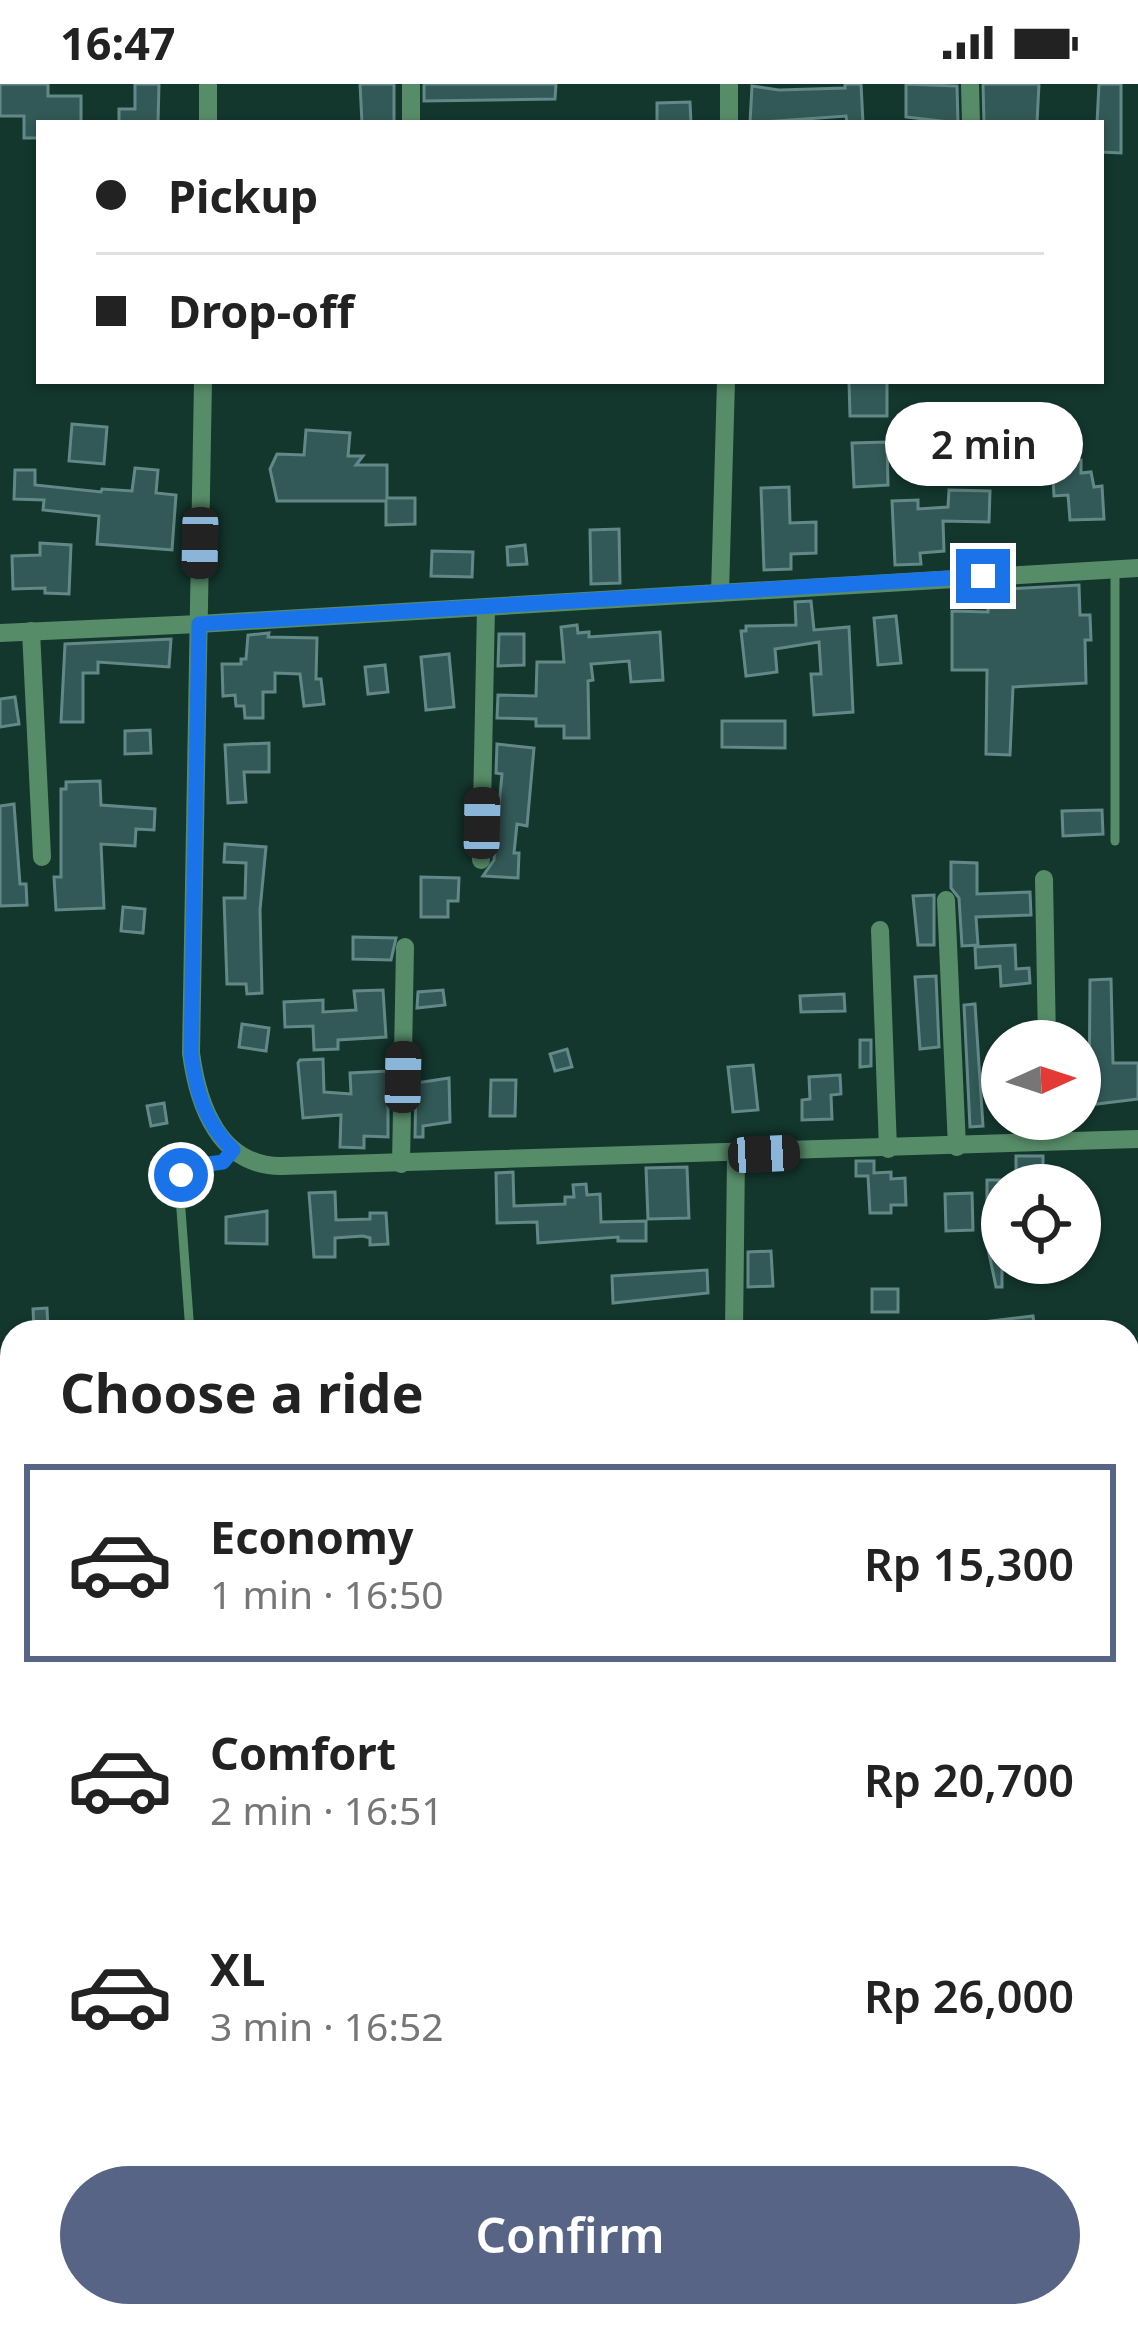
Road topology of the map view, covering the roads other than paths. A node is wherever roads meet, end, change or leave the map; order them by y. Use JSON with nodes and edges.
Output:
{"nodes":[{"id":1,"x":208,"y":84,"type":"edge"},
{"id":2,"x":411,"y":84,"type":"edge"},
{"id":3,"x":729,"y":84,"type":"edge"},
{"id":4,"x":970,"y":84,"type":"edge"},
{"id":5,"x":208,"y":120,"type":"edge"},
{"id":6,"x":412,"y":120,"type":"edge"},
{"id":7,"x":729,"y":120,"type":"edge"},
{"id":8,"x":970,"y":120,"type":"edge"},
{"id":9,"x":203,"y":384,"type":"edge"},
{"id":10,"x":725,"y":384,"type":"edge"},
{"id":11,"x":1115,"y":568,"type":"junction"},
{"id":12,"x":1138,"y":568,"type":"edge"},
{"id":13,"x":720,"y":592,"type":"junction"},
{"id":14,"x":486,"y":607,"type":"junction"},
{"id":15,"x":199,"y":624,"type":"junction"},
{"id":16,"x":31,"y":632,"type":"junction"},
{"id":17,"x":0,"y":633,"type":"edge"},
{"id":18,"x":1115,"y":842,"type":"dead end"},
{"id":19,"x":42,"y":856,"type":"dead end"},
{"id":20,"x":482,"y":860,"type":"dead end"},
{"id":21,"x":1044,"y":879,"type":"dead end"},
{"id":22,"x":946,"y":900,"type":"dead end"},
{"id":23,"x":880,"y":930,"type":"dead end"},
{"id":24,"x":405,"y":947,"type":"dead end"},
{"id":25,"x":1047,"y":1020,"type":"edge"},
{"id":26,"x":1138,"y":1139,"type":"edge"},
{"id":27,"x":1048,"y":1142,"type":"joint"},
{"id":28,"x":957,"y":1147,"type":"junction"},
{"id":29,"x":888,"y":1149,"type":"junction"},
{"id":30,"x":233,"y":1150,"type":"junction"},
{"id":31,"x":736,"y":1154,"type":"junction"},
{"id":32,"x":401,"y":1164,"type":"junction"},
{"id":33,"x":189,"y":1320,"type":"edge"},
{"id":34,"x":734,"y":1320,"type":"edge"}],
"edges":[{"from":1,"to":5,"type":"street"},
{"from":2,"to":6,"type":"street"},
{"from":3,"to":7,"type":"street"},
{"from":4,"to":8,"type":"street"},
{"from":9,"to":15,"type":"street"},
{"from":10,"to":13,"type":"street"},
{"from":11,"to":12,"type":"street"},
{"from":11,"to":13,"type":"street"},
{"from":11,"to":18,"type":"lane"},
{"from":13,"to":14,"type":"street"},
{"from":14,"to":15,"type":"street"},
{"from":14,"to":20,"type":"street"},
{"from":15,"to":16,"type":"street"},
{"from":15,"to":30,"type":"street"},
{"from":16,"to":17,"type":"street"},
{"from":16,"to":19,"type":"street"},
{"from":21,"to":25,"type":"street"},
{"from":22,"to":28,"type":"street"},
{"from":23,"to":29,"type":"street"},
{"from":24,"to":32,"type":"street"},
{"from":26,"to":27,"type":"street"},
{"from":27,"to":28,"type":"street"},
{"from":28,"to":29,"type":"street"},
{"from":29,"to":31,"type":"street"},
{"from":30,"to":32,"type":"street"},
{"from":30,"to":33,"type":"lane"},
{"from":31,"to":32,"type":"street"},
{"from":31,"to":34,"type":"street"}]}
